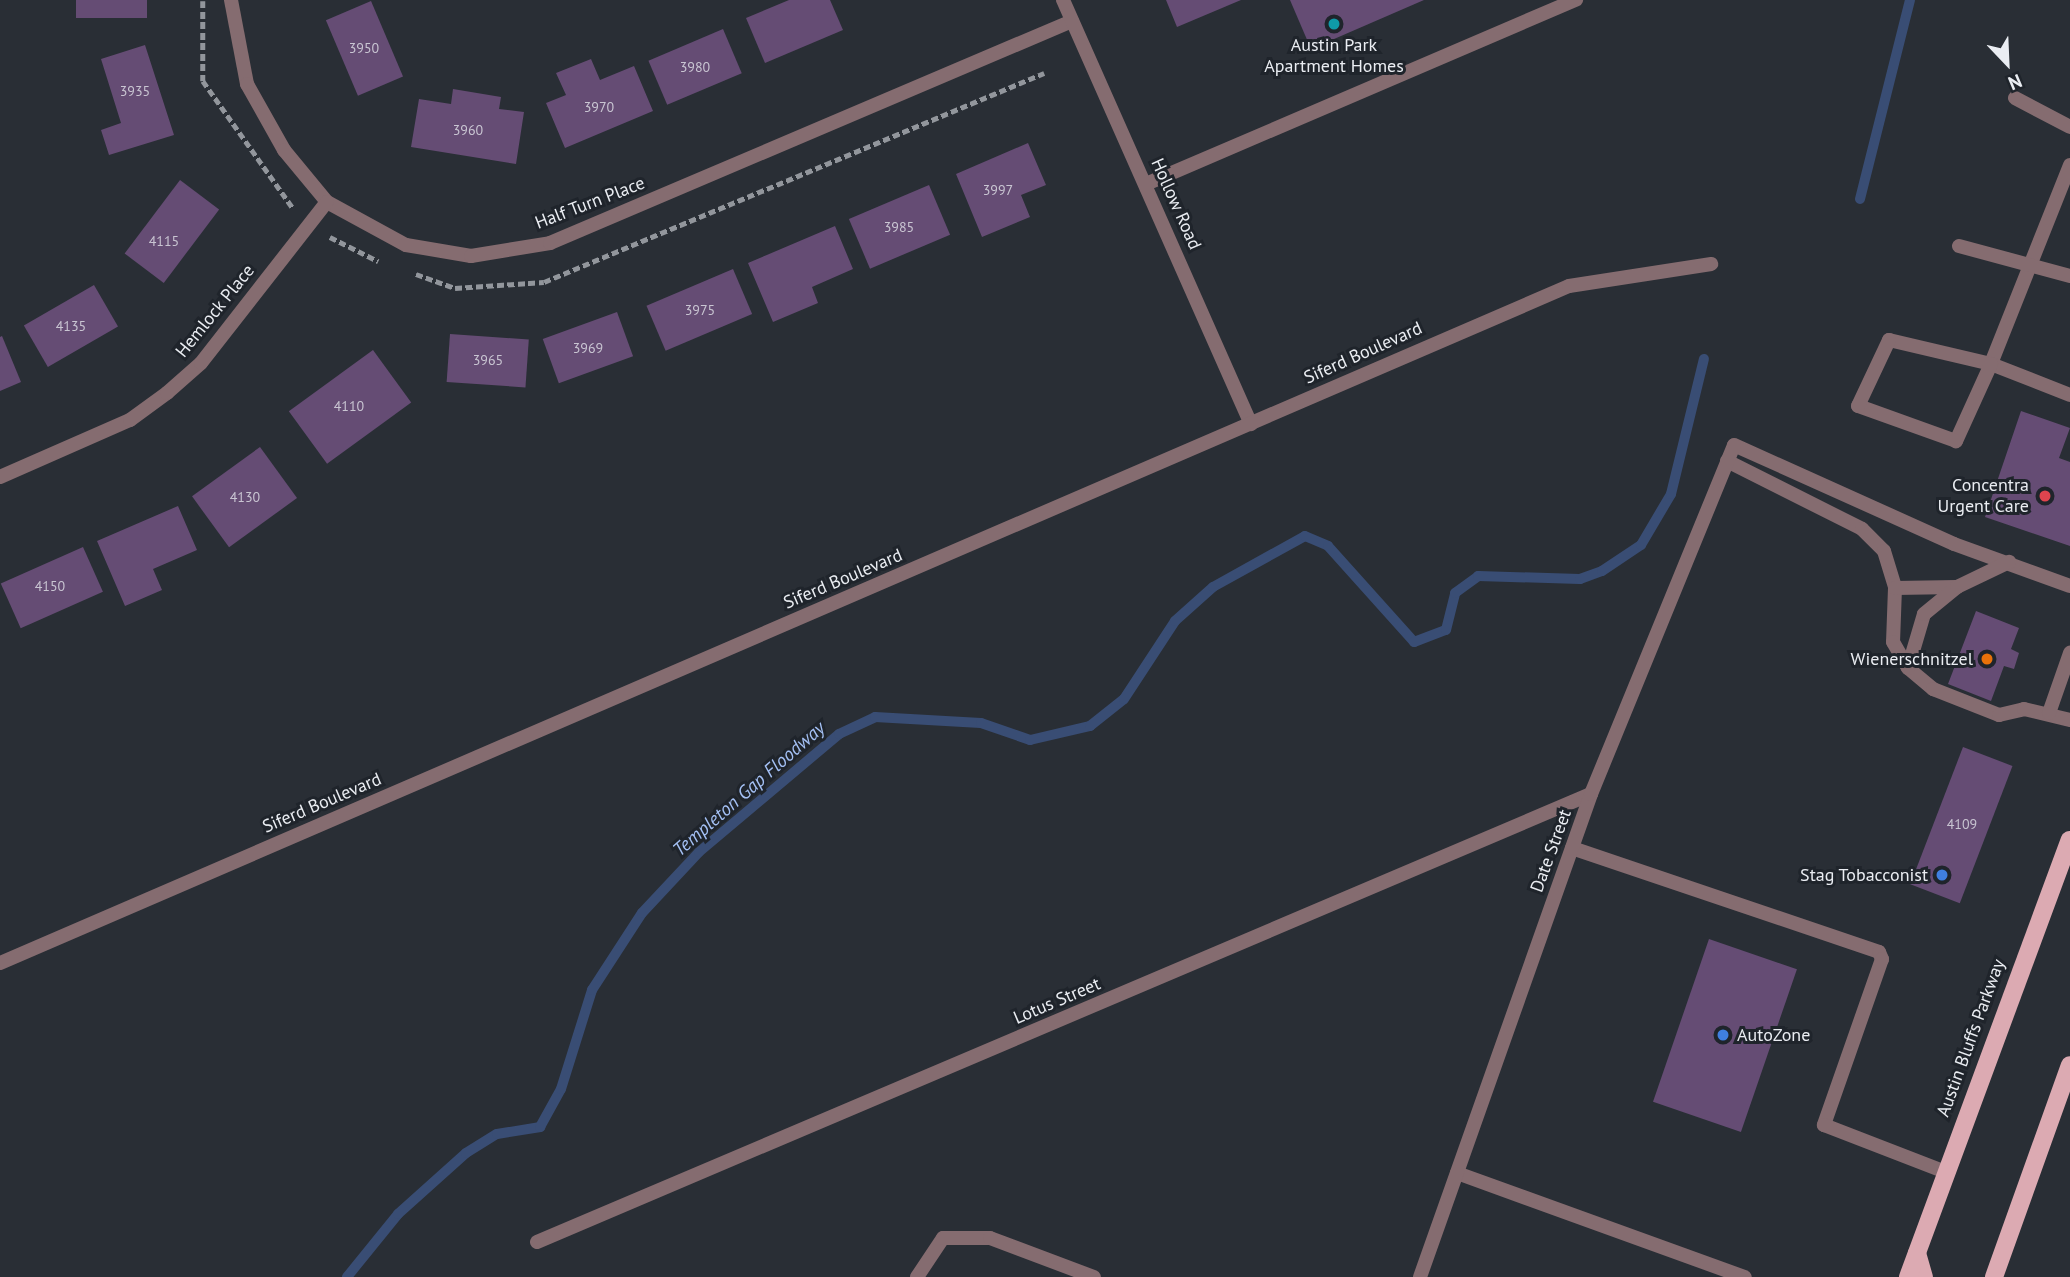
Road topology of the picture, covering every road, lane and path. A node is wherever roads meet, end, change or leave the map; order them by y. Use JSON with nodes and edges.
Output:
{"nodes":[{"id":1,"x":203,"y":0,"type":"edge"},
{"id":2,"x":232,"y":0,"type":"edge"},
{"id":3,"x":1063,"y":0,"type":"edge"},
{"id":4,"x":1576,"y":0,"type":"edge"},
{"id":5,"x":1072,"y":21,"type":"junction"},
{"id":6,"x":1044,"y":73,"type":"dead end"},
{"id":7,"x":2015,"y":99,"type":"dead end"},
{"id":8,"x":2070,"y":127,"type":"edge"},
{"id":9,"x":2070,"y":165,"type":"edge"},
{"id":10,"x":1146,"y":184,"type":"junction"},
{"id":11,"x":327,"y":202,"type":"junction"},
{"id":12,"x":311,"y":222,"type":"junction"},
{"id":13,"x":1959,"y":247,"type":"dead end"},
{"id":14,"x":2031,"y":263,"type":"junction"},
{"id":15,"x":1711,"y":264,"type":"dead end"},
{"id":16,"x":394,"y":266,"type":"dead end"},
{"id":17,"x":406,"y":271,"type":"dead end"},
{"id":18,"x":2070,"y":276,"type":"edge"},
{"id":19,"x":1991,"y":364,"type":"junction"},
{"id":20,"x":2070,"y":395,"type":"edge"},
{"id":21,"x":1251,"y":424,"type":"junction"},
{"id":22,"x":1727,"y":461,"type":"junction"},
{"id":23,"x":0,"y":477,"type":"edge"},
{"id":24,"x":2009,"y":562,"type":"junction"},
{"id":25,"x":2070,"y":586,"type":"edge"},
{"id":26,"x":1957,"y":587,"type":"junction"},
{"id":27,"x":1895,"y":588,"type":"junction"},
{"id":28,"x":2070,"y":653,"type":"edge"},
{"id":29,"x":1908,"y":668,"type":"junction"},
{"id":30,"x":2049,"y":713,"type":"junction"},
{"id":31,"x":2070,"y":720,"type":"edge"},
{"id":32,"x":1591,"y":794,"type":"junction"},
{"id":33,"x":2070,"y":840,"type":"edge"},
{"id":34,"x":1572,"y":848,"type":"junction"},
{"id":35,"x":0,"y":963,"type":"edge"},
{"id":36,"x":2070,"y":1066,"type":"edge"},
{"id":37,"x":1946,"y":1172,"type":"junction"},
{"id":38,"x":1457,"y":1173,"type":"junction"},
{"id":39,"x":537,"y":1242,"type":"dead end"},
{"id":40,"x":1917,"y":1253,"type":"junction"},
{"id":41,"x":917,"y":1277,"type":"edge"},
{"id":42,"x":1094,"y":1277,"type":"edge"},
{"id":43,"x":1420,"y":1277,"type":"edge"},
{"id":44,"x":1745,"y":1277,"type":"edge"},
{"id":45,"x":1908,"y":1277,"type":"edge"},
{"id":46,"x":1924,"y":1277,"type":"edge"},
{"id":47,"x":1994,"y":1277,"type":"edge"}],
"edges":[{"from":1,"to":12,"type":"path"},
{"from":2,"to":11,"type":"street","name":"Half Turn Place"},
{"from":3,"to":5,"type":"street","name":"Hollow Road"},
{"from":4,"to":10,"type":"street"},
{"from":5,"to":10,"type":"street","name":"Hollow Road"},
{"from":5,"to":11,"type":"street","name":"Half Turn Place"},
{"from":6,"to":17,"type":"path"},
{"from":7,"to":8,"type":"street"},
{"from":9,"to":14,"type":"street"},
{"from":10,"to":21,"type":"street","name":"Hollow Road"},
{"from":11,"to":12,"type":"street","name":"Hemlock Place"},
{"from":12,"to":16,"type":"path"},
{"from":12,"to":23,"type":"street","name":"Hemlock Place"},
{"from":13,"to":14,"type":"street"},
{"from":14,"to":18,"type":"street"},
{"from":14,"to":19,"type":"street"},
{"from":15,"to":21,"type":"street","name":"Siferd Boulevard"},
{"from":19,"to":19,"type":"street"},
{"from":19,"to":20,"type":"street"},
{"from":21,"to":35,"type":"street","name":"Siferd Boulevard"},
{"from":22,"to":24,"type":"street","name":"Date Street"},
{"from":22,"to":27,"type":"street"},
{"from":22,"to":32,"type":"street","name":"Date Street"},
{"from":24,"to":25,"type":"street"},
{"from":24,"to":26,"type":"street"},
{"from":26,"to":27,"type":"street"},
{"from":26,"to":29,"type":"street"},
{"from":27,"to":29,"type":"street"},
{"from":28,"to":30,"type":"street"},
{"from":29,"to":30,"type":"street"},
{"from":30,"to":31,"type":"street"},
{"from":32,"to":34,"type":"street","name":"Date Street"},
{"from":32,"to":39,"type":"street","name":"Lotus Street"},
{"from":33,"to":37,"type":"main road","name":"Austin Bluffs Parkway"},
{"from":34,"to":37,"type":"street"},
{"from":34,"to":38,"type":"street","name":"Date Street"},
{"from":36,"to":47,"type":"main road"},
{"from":37,"to":40,"type":"main road","name":"Austin Bluffs Parkway"},
{"from":38,"to":43,"type":"street","name":"Date Street"},
{"from":38,"to":44,"type":"street"},
{"from":40,"to":45,"type":"main road","name":"Austin Bluffs Parkway"},
{"from":40,"to":46,"type":"main road"},
{"from":41,"to":42,"type":"street"}]}
